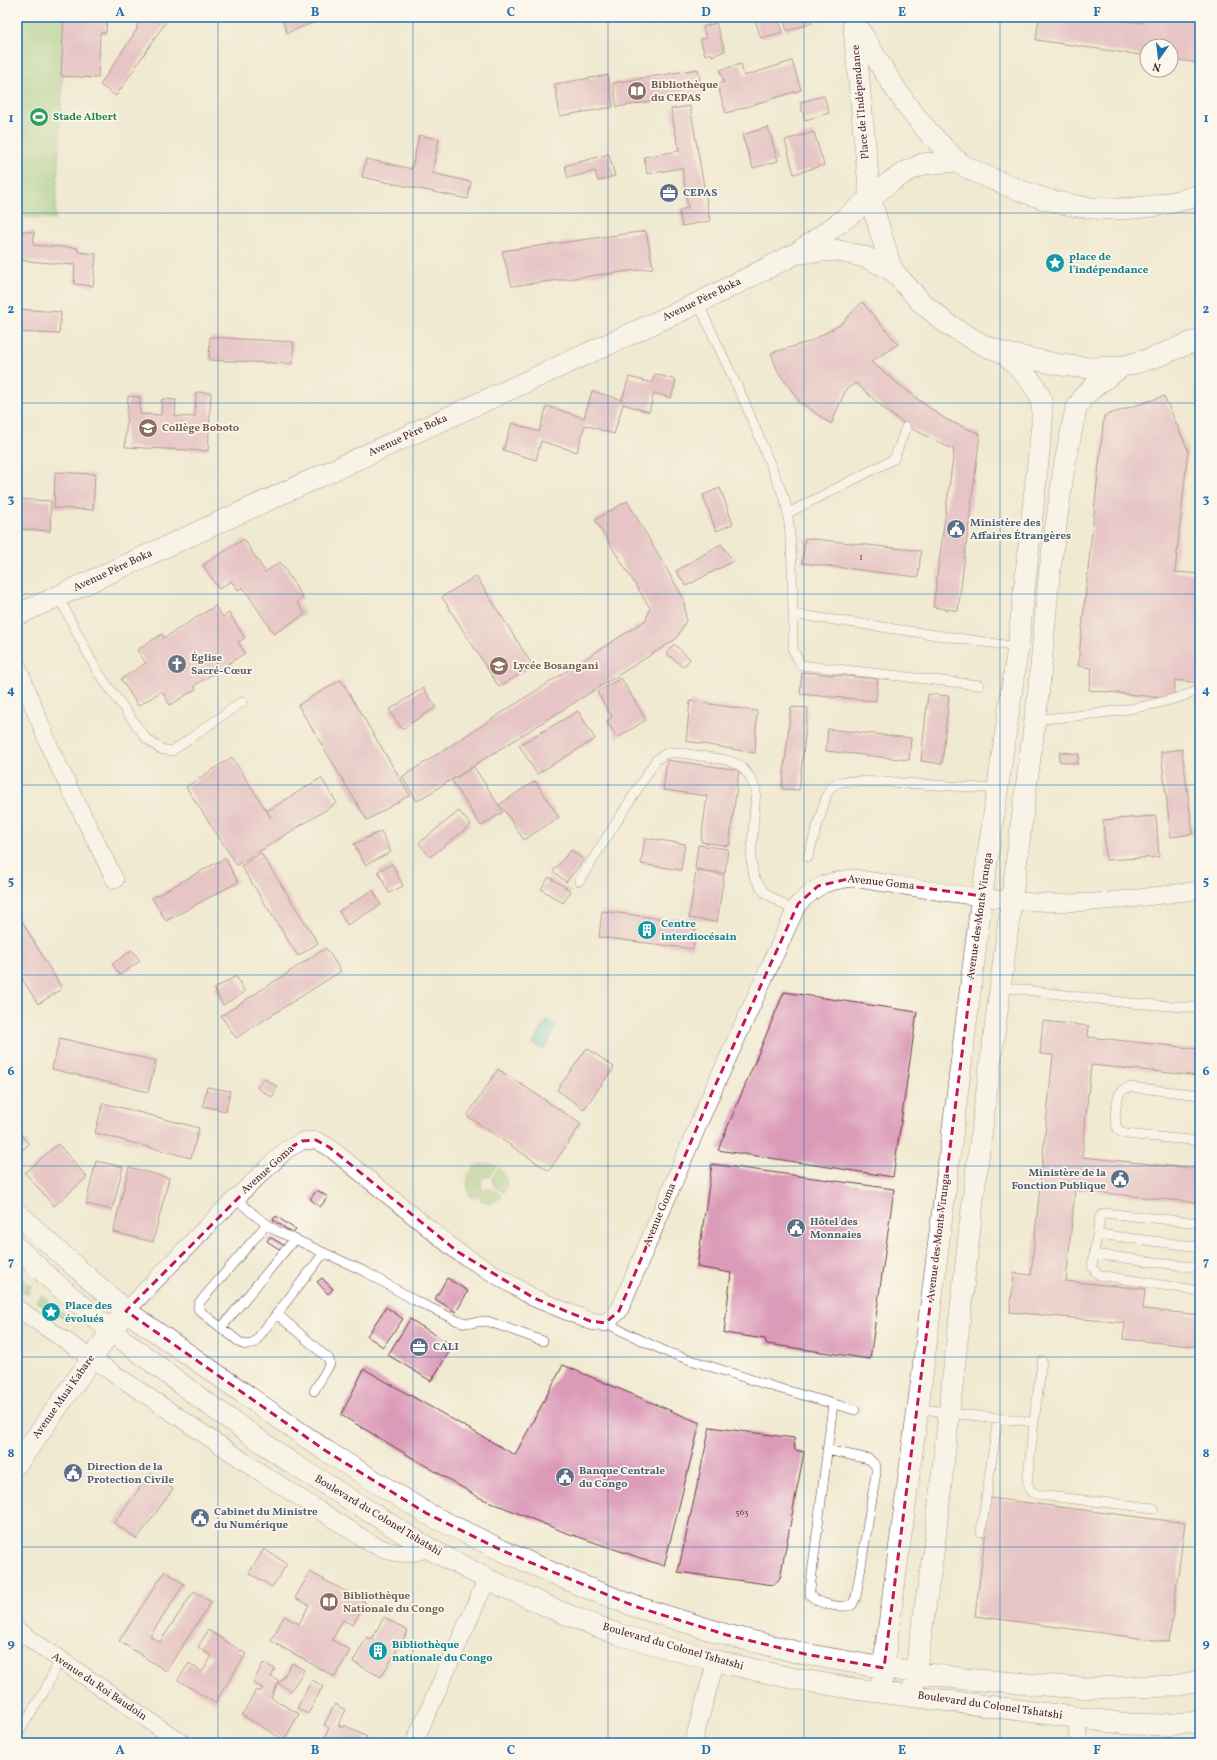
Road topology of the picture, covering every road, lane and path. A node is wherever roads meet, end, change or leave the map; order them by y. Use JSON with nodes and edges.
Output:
{"nodes":[{"id":1,"x":852,"y":18,"type":"edge"},
{"id":2,"x":958,"y":161,"type":"junction"},
{"id":3,"x":1200,"y":195,"type":"edge"},
{"id":4,"x":870,"y":198,"type":"junction"},
{"id":5,"x":797,"y":253,"type":"junction"},
{"id":6,"x":892,"y":270,"type":"junction"},
{"id":7,"x":698,"y":303,"type":"junction"},
{"id":8,"x":1200,"y":339,"type":"edge"},
{"id":9,"x":1004,"y":353,"type":"junction"},
{"id":10,"x":1121,"y":367,"type":"junction"},
{"id":11,"x":906,"y":427,"type":"dead end"},
{"id":12,"x":788,"y":513,"type":"junction"},
{"id":13,"x":58,"y":596,"type":"junction"},
{"id":14,"x":793,"y":614,"type":"junction"},
{"id":15,"x":17,"y":615,"type":"edge"},
{"id":16,"x":1018,"y":647,"type":"junction"},
{"id":17,"x":17,"y":665,"type":"edge"},
{"id":18,"x":979,"y":685,"type":"dead end"},
{"id":19,"x":1200,"y":690,"type":"edge"},
{"id":20,"x":242,"y":702,"type":"dead end"},
{"id":21,"x":1035,"y":720,"type":"junction"},
{"id":22,"x":998,"y":789,"type":"junction"},
{"id":23,"x":808,"y":857,"type":"dead end"},
{"id":24,"x":115,"y":880,"type":"dead end"},
{"id":25,"x":579,"y":881,"type":"dead end"},
{"id":26,"x":1200,"y":890,"type":"edge"},
{"id":27,"x":982,"y":896,"type":"junction"},
{"id":28,"x":1011,"y":900,"type":"junction"},
{"id":29,"x":795,"y":912,"type":"junction"},
{"id":30,"x":1001,"y":987,"type":"junction"},
{"id":31,"x":1200,"y":1008,"type":"edge"},
{"id":32,"x":1200,"y":1095,"type":"edge"},
{"id":33,"x":1200,"y":1141,"type":"edge"},
{"id":34,"x":236,"y":1199,"type":"junction"},
{"id":35,"x":17,"y":1213,"type":"edge"},
{"id":36,"x":1200,"y":1223,"type":"edge"},
{"id":37,"x":267,"y":1224,"type":"junction"},
{"id":38,"x":1097,"y":1234,"type":"junction"},
{"id":39,"x":294,"y":1240,"type":"junction"},
{"id":40,"x":1200,"y":1247,"type":"edge"},
{"id":41,"x":17,"y":1248,"type":"edge"},
{"id":42,"x":324,"y":1253,"type":"junction"},
{"id":43,"x":1094,"y":1254,"type":"junction"},
{"id":44,"x":1200,"y":1268,"type":"edge"},
{"id":45,"x":1200,"y":1291,"type":"edge"},
{"id":46,"x":17,"y":1308,"type":"edge"},
{"id":47,"x":126,"y":1310,"type":"junction"},
{"id":48,"x":277,"y":1314,"type":"junction"},
{"id":49,"x":605,"y":1323,"type":"junction"},
{"id":50,"x":221,"y":1328,"type":"junction"},
{"id":51,"x":110,"y":1330,"type":"junction"},
{"id":52,"x":543,"y":1341,"type":"dead end"},
{"id":53,"x":91,"y":1358,"type":"junction"},
{"id":54,"x":1042,"y":1362,"type":"dead end"},
{"id":55,"x":314,"y":1391,"type":"dead end"},
{"id":56,"x":833,"y":1404,"type":"junction"},
{"id":57,"x":918,"y":1408,"type":"junction"},
{"id":58,"x":855,"y":1410,"type":"dead end"},
{"id":59,"x":950,"y":1413,"type":"junction"},
{"id":60,"x":998,"y":1418,"type":"junction"},
{"id":61,"x":1034,"y":1422,"type":"junction"},
{"id":62,"x":827,"y":1450,"type":"junction"},
{"id":63,"x":17,"y":1464,"type":"edge"},
{"id":64,"x":1154,"y":1508,"type":"dead end"},
{"id":65,"x":981,"y":1532,"type":"dead end"},
{"id":66,"x":428,"y":1548,"type":"junction"},
{"id":67,"x":487,"y":1579,"type":"junction"},
{"id":68,"x":17,"y":1630,"type":"edge"},
{"id":69,"x":59,"y":1660,"type":"junction"},
{"id":70,"x":716,"y":1661,"type":"junction"},
{"id":71,"x":884,"y":1668,"type":"junction"},
{"id":72,"x":916,"y":1672,"type":"junction"},
{"id":73,"x":1200,"y":1681,"type":"edge"},
{"id":74,"x":880,"y":1692,"type":"junction"},
{"id":75,"x":912,"y":1696,"type":"junction"},
{"id":76,"x":1077,"y":1718,"type":"junction"},
{"id":77,"x":1200,"y":1722,"type":"edge"},
{"id":78,"x":17,"y":1735,"type":"edge"},
{"id":79,"x":176,"y":1742,"type":"edge"},
{"id":80,"x":414,"y":1743,"type":"edge"},
{"id":81,"x":693,"y":1743,"type":"edge"},
{"id":82,"x":1078,"y":1743,"type":"edge"}],
"edges":[{"from":1,"to":2,"type":"street","name":"Place de l'Indépendance"},
{"from":1,"to":4,"type":"street","name":"Place de l'Indépendance"},
{"from":2,"to":3,"type":"street","name":"Place de l'Indépendance"},
{"from":2,"to":4,"type":"street"},
{"from":4,"to":5,"type":"street"},
{"from":4,"to":6,"type":"street","name":"Place de l'Indépendance"},
{"from":5,"to":6,"type":"street"},
{"from":5,"to":7,"type":"street","name":"Avenue Père Boka"},
{"from":6,"to":9,"type":"street","name":"Place de l'Indépendance"},
{"from":7,"to":12,"type":"lane"},
{"from":7,"to":13,"type":"street","name":"Avenue Père Boka"},
{"from":8,"to":10,"type":"street","name":"Place de l'Indépendance"},
{"from":9,"to":10,"type":"street","name":"Place de l'Indépendance"},
{"from":9,"to":16,"type":"street","name":"Avenue des Monts Virunga"},
{"from":10,"to":21,"type":"street"},
{"from":11,"to":12,"type":"lane"},
{"from":12,"to":14,"type":"lane"},
{"from":13,"to":15,"type":"street","name":"Avenue Père Boka"},
{"from":13,"to":20,"type":"lane"},
{"from":14,"to":16,"type":"lane"},
{"from":14,"to":18,"type":"lane"},
{"from":16,"to":22,"type":"street","name":"Avenue des Monts Virunga"},
{"from":17,"to":24,"type":"street"},
{"from":19,"to":21,"type":"lane"},
{"from":21,"to":28,"type":"street"},
{"from":22,"to":23,"type":"lane"},
{"from":22,"to":27,"type":"street","name":"Avenue des Monts Virunga"},
{"from":25,"to":29,"type":"lane"},
{"from":26,"to":28,"type":"street","name":"Avenue Goma"},
{"from":27,"to":28,"type":"street","name":"Avenue Goma"},
{"from":27,"to":29,"type":"street","name":"Avenue Goma"},
{"from":27,"to":57,"type":"street","name":"Avenue des Monts Virunga"},
{"from":28,"to":30,"type":"street"},
{"from":29,"to":49,"type":"street","name":"Avenue Goma"},
{"from":30,"to":31,"type":"lane"},
{"from":30,"to":59,"type":"street"},
{"from":32,"to":33,"type":"lane"},
{"from":34,"to":37,"type":"lane"},
{"from":34,"to":47,"type":"street","name":"Avenue Goma"},
{"from":34,"to":49,"type":"street","name":"Avenue Goma"},
{"from":35,"to":47,"type":"street"},
{"from":36,"to":38,"type":"lane"},
{"from":37,"to":39,"type":"lane"},
{"from":37,"to":50,"type":"lane"},
{"from":38,"to":40,"type":"lane"},
{"from":38,"to":43,"type":"lane"},
{"from":39,"to":42,"type":"lane"},
{"from":39,"to":50,"type":"lane"},
{"from":41,"to":51,"type":"street","name":"Boulevard du Colonel Tshatshi"},
{"from":42,"to":48,"type":"lane"},
{"from":42,"to":52,"type":"lane"},
{"from":43,"to":44,"type":"lane"},
{"from":43,"to":45,"type":"lane"},
{"from":46,"to":53,"type":"street"},
{"from":47,"to":51,"type":"street","name":"Avenue Goma"},
{"from":47,"to":71,"type":"street"},
{"from":48,"to":50,"type":"lane"},
{"from":48,"to":55,"type":"lane"},
{"from":49,"to":56,"type":"lane"},
{"from":51,"to":53,"type":"street","name":"Avenue Muai Kabare"},
{"from":51,"to":66,"type":"street","name":"Boulevard du Colonel Tshatshi"},
{"from":53,"to":63,"type":"street","name":"Avenue Muai Kabare"},
{"from":53,"to":66,"type":"street"},
{"from":54,"to":61,"type":"lane"},
{"from":56,"to":58,"type":"lane"},
{"from":56,"to":62,"type":"lane"},
{"from":57,"to":59,"type":"lane"},
{"from":57,"to":71,"type":"street","name":"Avenue des Monts Virunga"},
{"from":59,"to":60,"type":"lane"},
{"from":59,"to":72,"type":"street"},
{"from":60,"to":61,"type":"lane"},
{"from":60,"to":65,"type":"lane"},
{"from":61,"to":64,"type":"lane"},
{"from":62,"to":62,"type":"lane"},
{"from":66,"to":67,"type":"street","name":"Boulevard du Colonel Tshatshi"},
{"from":67,"to":70,"type":"street","name":"Boulevard du Colonel Tshatshi"},
{"from":67,"to":80,"type":"street"},
{"from":68,"to":69,"type":"street","name":"Avenue du Roi Baudoin"},
{"from":69,"to":78,"type":"lane"},
{"from":69,"to":79,"type":"street","name":"Avenue du Roi Baudoin"},
{"from":70,"to":74,"type":"street","name":"Boulevard du Colonel Tshatshi"},
{"from":70,"to":81,"type":"street"},
{"from":71,"to":72,"type":"street"},
{"from":71,"to":74,"type":"street","name":"Avenue des Monts Virunga"},
{"from":72,"to":73,"type":"street"},
{"from":72,"to":75,"type":"street"},
{"from":74,"to":75,"type":"street","name":"Boulevard du Colonel Tshatshi"},
{"from":75,"to":76,"type":"street","name":"Boulevard du Colonel Tshatshi"},
{"from":76,"to":77,"type":"street","name":"Boulevard du Colonel Tshatshi"},
{"from":76,"to":82,"type":"street"}]}
